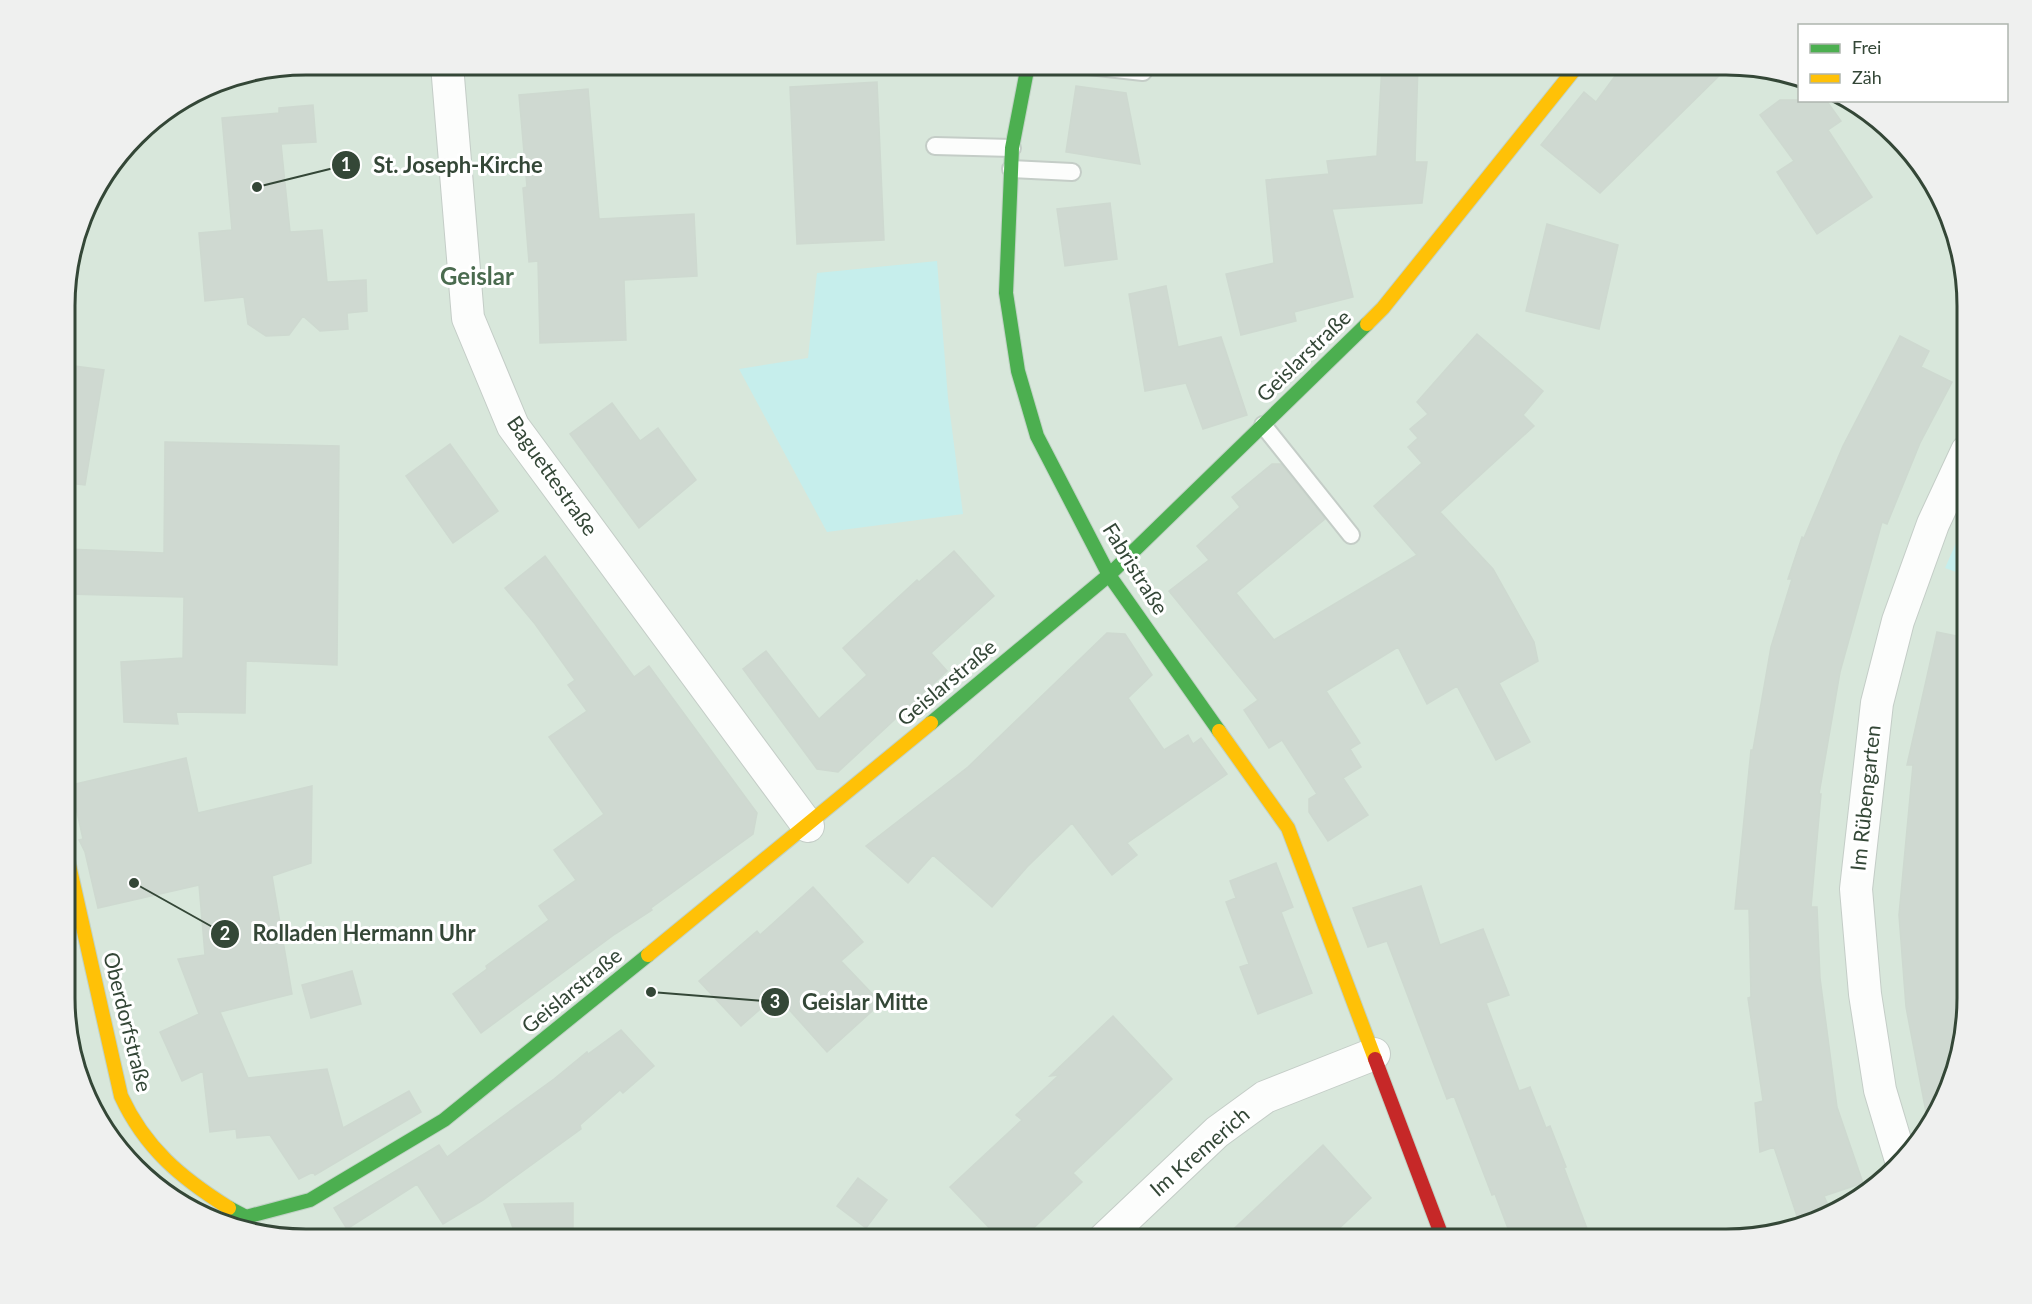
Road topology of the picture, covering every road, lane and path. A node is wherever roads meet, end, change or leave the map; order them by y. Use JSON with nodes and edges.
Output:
{"nodes":[{"id":1,"x":448,"y":75,"type":"edge"},
{"id":2,"x":1026,"y":75,"type":"edge"},
{"id":3,"x":1569,"y":75,"type":"edge"},
{"id":4,"x":935,"y":146,"type":"dead end"},
{"id":5,"x":1012,"y":148,"type":"junction"},
{"id":6,"x":1011,"y":169,"type":"junction"},
{"id":7,"x":1072,"y":172,"type":"dead end"},
{"id":8,"x":1263,"y":425,"type":"junction"},
{"id":9,"x":1957,"y":473,"type":"edge"},
{"id":10,"x":1351,"y":535,"type":"dead end"},
{"id":11,"x":1109,"y":575,"type":"junction"},
{"id":12,"x":808,"y":826,"type":"junction"},
{"id":13,"x":75,"y":892,"type":"edge"},
{"id":14,"x":1374,"y":1054,"type":"junction"},
{"id":15,"x":1898,"y":1152,"type":"edge"},
{"id":16,"x":236,"y":1218,"type":"edge"},
{"id":17,"x":238,"y":1219,"type":"edge"},
{"id":18,"x":1115,"y":1229,"type":"edge"},
{"id":19,"x":1439,"y":1229,"type":"edge"}],
"edges":[{"from":1,"to":12,"type":"street","name":"Baguettestraße"},
{"from":2,"to":5,"type":"street","name":"Fabristraße"},
{"from":3,"to":8,"type":"street","name":"Geislarstraße"},
{"from":4,"to":5,"type":"lane"},
{"from":5,"to":6,"type":"street","name":"Fabristraße"},
{"from":6,"to":7,"type":"lane"},
{"from":6,"to":11,"type":"street","name":"Fabristraße"},
{"from":8,"to":10,"type":"lane"},
{"from":8,"to":11,"type":"street","name":"Geislarstraße"},
{"from":9,"to":15,"type":"street","name":"Im Rübengarten"},
{"from":11,"to":12,"type":"street","name":"Geislarstraße"},
{"from":11,"to":14,"type":"street","name":"Fabristraße"},
{"from":12,"to":17,"type":"street","name":"Geislarstraße"},
{"from":13,"to":16,"type":"street","name":"Oberdorfstraße"},
{"from":14,"to":18,"type":"street","name":"Im Kremerich"},
{"from":14,"to":19,"type":"street","name":"Fabristraße"}]}
